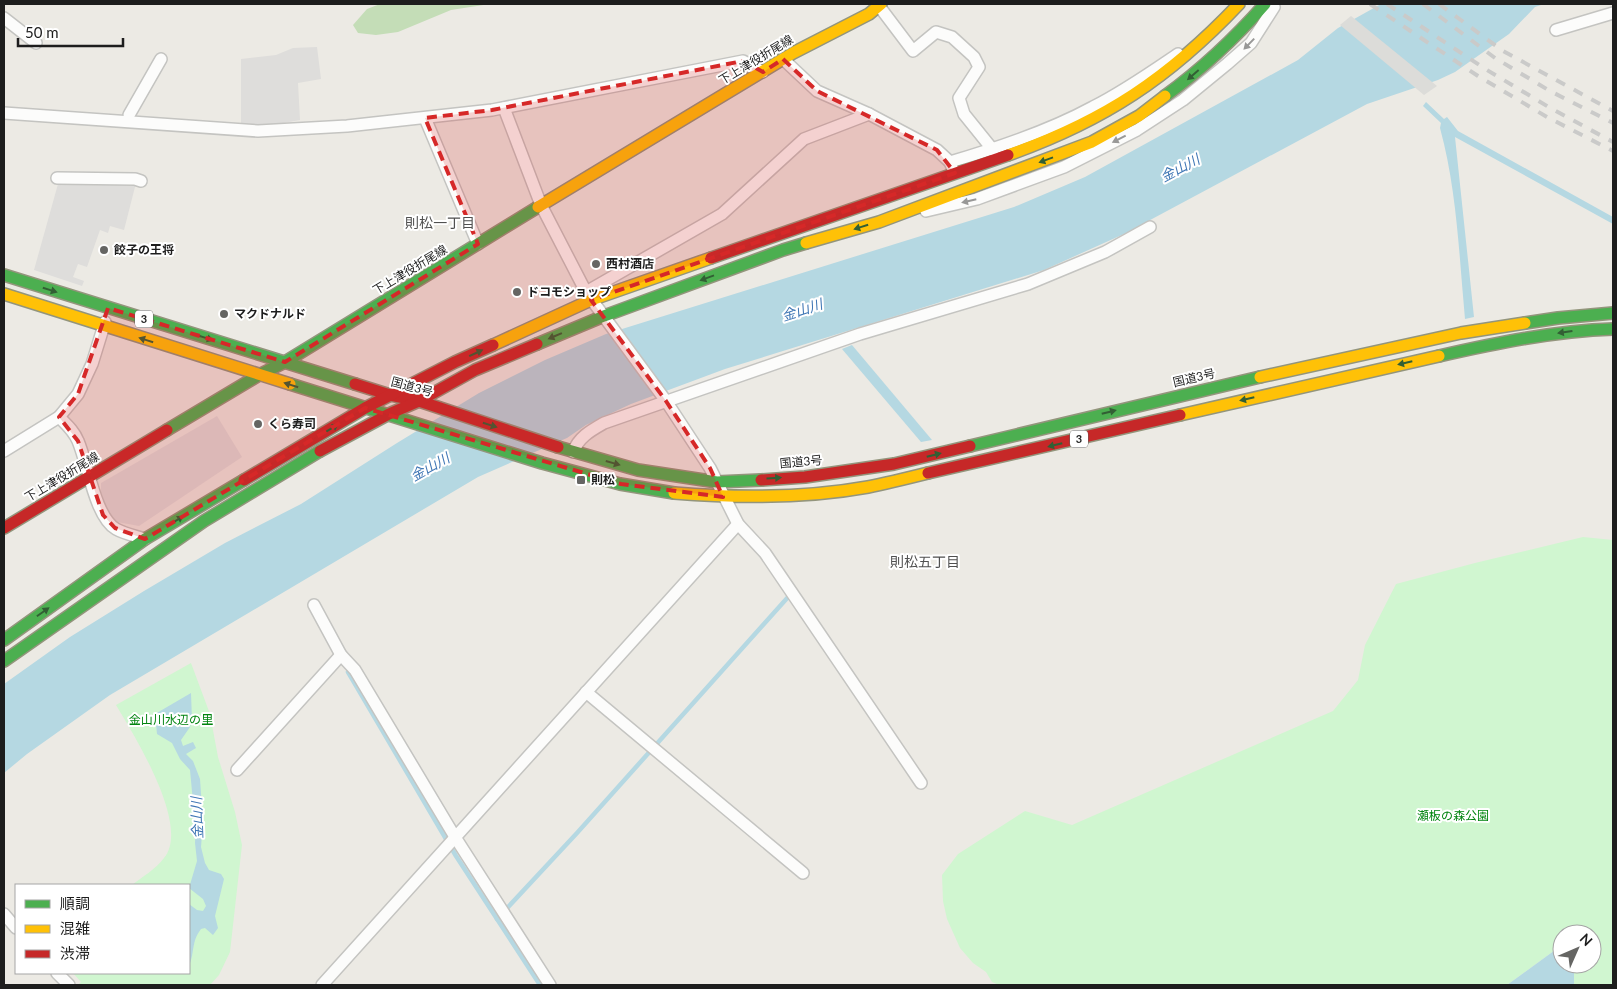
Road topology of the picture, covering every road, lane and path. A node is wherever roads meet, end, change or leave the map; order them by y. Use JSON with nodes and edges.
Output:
{"nodes":[{"id":1,"x":1234,"y":4,"type":"edge"},
{"id":2,"x":1239,"y":4,"type":"edge"},
{"id":3,"x":1265,"y":4,"type":"edge"},
{"id":4,"x":1272,"y":4,"type":"edge"},
{"id":5,"x":880,"y":5,"type":"edge"},
{"id":6,"x":1613,"y":13,"type":"edge"},
{"id":7,"x":4,"y":18,"type":"edge"},
{"id":8,"x":1556,"y":30,"type":"dead end"},
{"id":9,"x":36,"y":43,"type":"dead end"},
{"id":10,"x":161,"y":59,"type":"dead end"},
{"id":11,"x":783,"y":59,"type":"junction"},
{"id":12,"x":763,"y":72,"type":"junction"},
{"id":13,"x":504,"y":108,"type":"junction"},
{"id":14,"x":4,"y":112,"type":"edge"},
{"id":15,"x":869,"y":114,"type":"junction"},
{"id":16,"x":129,"y":115,"type":"dead end"},
{"id":17,"x":425,"y":118,"type":"junction"},
{"id":18,"x":993,"y":150,"type":"junction"},
{"id":19,"x":950,"y":162,"type":"junction"},
{"id":20,"x":955,"y":173,"type":"junction"},
{"id":21,"x":57,"y":178,"type":"dead end"},
{"id":22,"x":141,"y":181,"type":"dead end"},
{"id":23,"x":541,"y":204,"type":"junction"},
{"id":24,"x":879,"y":222,"type":"junction"},
{"id":25,"x":1150,"y":227,"type":"dead end"},
{"id":26,"x":478,"y":244,"type":"junction"},
{"id":27,"x":4,"y":275,"type":"edge"},
{"id":28,"x":4,"y":294,"type":"edge"},
{"id":29,"x":589,"y":296,"type":"junction"},
{"id":30,"x":108,"y":308,"type":"junction"},
{"id":31,"x":1613,"y":313,"type":"edge"},
{"id":32,"x":604,"y":316,"type":"junction"},
{"id":33,"x":104,"y":327,"type":"junction"},
{"id":34,"x":1613,"y":329,"type":"edge"},
{"id":35,"x":285,"y":362,"type":"junction"},
{"id":36,"x":259,"y":375,"type":"junction"},
{"id":37,"x":390,"y":395,"type":"junction"},
{"id":38,"x":419,"y":401,"type":"junction"},
{"id":39,"x":666,"y":401,"type":"junction"},
{"id":40,"x":365,"y":408,"type":"junction"},
{"id":41,"x":388,"y":414,"type":"junction"},
{"id":42,"x":59,"y":417,"type":"junction"},
{"id":43,"x":569,"y":450,"type":"junction"},
{"id":44,"x":4,"y":451,"type":"edge"},
{"id":45,"x":90,"y":476,"type":"junction"},
{"id":46,"x":717,"y":482,"type":"junction"},
{"id":47,"x":723,"y":497,"type":"junction"},
{"id":48,"x":738,"y":524,"type":"junction"},
{"id":49,"x":4,"y":528,"type":"edge"},
{"id":50,"x":145,"y":539,"type":"junction"},
{"id":51,"x":314,"y":605,"type":"dead end"},
{"id":52,"x":4,"y":640,"type":"edge"},
{"id":53,"x":341,"y":655,"type":"junction"},
{"id":54,"x":4,"y":661,"type":"edge"},
{"id":55,"x":586,"y":692,"type":"junction"},
{"id":56,"x":238,"y":770,"type":"dead end"},
{"id":57,"x":921,"y":783,"type":"dead end"},
{"id":58,"x":455,"y":838,"type":"junction"},
{"id":59,"x":803,"y":873,"type":"dead end"},
{"id":60,"x":4,"y":914,"type":"edge"},
{"id":61,"x":15,"y":927,"type":"edge"},
{"id":62,"x":58,"y":974,"type":"edge"},
{"id":63,"x":69,"y":985,"type":"edge"},
{"id":64,"x":322,"y":985,"type":"edge"},
{"id":65,"x":550,"y":985,"type":"edge"}],
"edges":[{"from":1,"to":18,"type":"street"},
{"from":2,"to":20,"type":"main road"},
{"from":3,"to":24,"type":"main road","one_way":true},
{"from":4,"to":24,"type":"street","one_way":true},
{"from":5,"to":11,"type":"main road","name":"下上津役折尾線"},
{"from":5,"to":18,"type":"street"},
{"from":6,"to":8,"type":"street"},
{"from":7,"to":9,"type":"street"},
{"from":10,"to":16,"type":"street"},
{"from":11,"to":12,"type":"main road","name":"下上津役折尾線"},
{"from":11,"to":15,"type":"street"},
{"from":12,"to":13,"type":"street"},
{"from":12,"to":23,"type":"main road","name":"下上津役折尾線"},
{"from":13,"to":17,"type":"street"},
{"from":13,"to":23,"type":"street"},
{"from":14,"to":17,"type":"street"},
{"from":15,"to":19,"type":"street"},
{"from":15,"to":29,"type":"street"},
{"from":17,"to":26,"type":"street"},
{"from":18,"to":19,"type":"street"},
{"from":19,"to":20,"type":"street"},
{"from":20,"to":29,"type":"main road"},
{"from":21,"to":22,"type":"street"},
{"from":23,"to":26,"type":"main road","name":"下上津役折尾線"},
{"from":23,"to":29,"type":"street"},
{"from":24,"to":32,"type":"main road","one_way":true},
{"from":25,"to":39,"type":"street"},
{"from":26,"to":35,"type":"main road","name":"下上津役折尾線"},
{"from":27,"to":30,"type":"main road","name":"国道3号","number":"3","one_way":true},
{"from":28,"to":33,"type":"main road","number":"3"},
{"from":29,"to":32,"type":"street"},
{"from":37,"to":29,"type":"main road","one_way":true},
{"from":30,"to":33,"type":"street"},
{"from":30,"to":35,"type":"main road","name":"国道3号","number":"3","one_way":true},
{"from":46,"to":31,"type":"main road","name":"国道3号","number":"3","one_way":true},
{"from":32,"to":38,"type":"main road","one_way":true},
{"from":32,"to":39,"type":"street"},
{"from":36,"to":33,"type":"main road","number":"3","one_way":true},
{"from":33,"to":42,"type":"street"},
{"from":34,"to":47,"type":"main road","number":"3","one_way":true},
{"from":35,"to":36,"type":"main road","name":"下上津役折尾線"},
{"from":35,"to":37,"type":"main road","name":"国道3号","number":"3"},
{"from":40,"to":36,"type":"main road","number":"3","one_way":true},
{"from":36,"to":45,"type":"main road","name":"下上津役折尾線"},
{"from":37,"to":38,"type":"main road","name":"国道3号","number":"3"},
{"from":37,"to":40,"type":"main road"},
{"from":38,"to":41,"type":"main road"},
{"from":38,"to":43,"type":"main road","name":"国道3号","number":"3","one_way":true},
{"from":39,"to":43,"type":"street"},
{"from":39,"to":46,"type":"street"},
{"from":40,"to":41,"type":"main road","number":"3"},
{"from":50,"to":40,"type":"main road","one_way":true},
{"from":41,"to":47,"type":"main road","number":"3"},
{"from":41,"to":54,"type":"main road"},
{"from":42,"to":44,"type":"street"},
{"from":42,"to":45,"type":"street"},
{"from":43,"to":46,"type":"main road","name":"国道3号","number":"3","one_way":true},
{"from":45,"to":49,"type":"main road","name":"下上津役折尾線"},
{"from":45,"to":50,"type":"street"},
{"from":46,"to":47,"type":"street"},
{"from":47,"to":48,"type":"street"},
{"from":48,"to":55,"type":"street"},
{"from":48,"to":57,"type":"street"},
{"from":52,"to":50,"type":"main road","one_way":true},
{"from":51,"to":53,"type":"street"},
{"from":53,"to":56,"type":"street"},
{"from":53,"to":58,"type":"street"},
{"from":55,"to":58,"type":"street"},
{"from":55,"to":59,"type":"street"},
{"from":58,"to":64,"type":"street"},
{"from":58,"to":65,"type":"street"},
{"from":60,"to":61,"type":"street"},
{"from":62,"to":63,"type":"street"}]}
